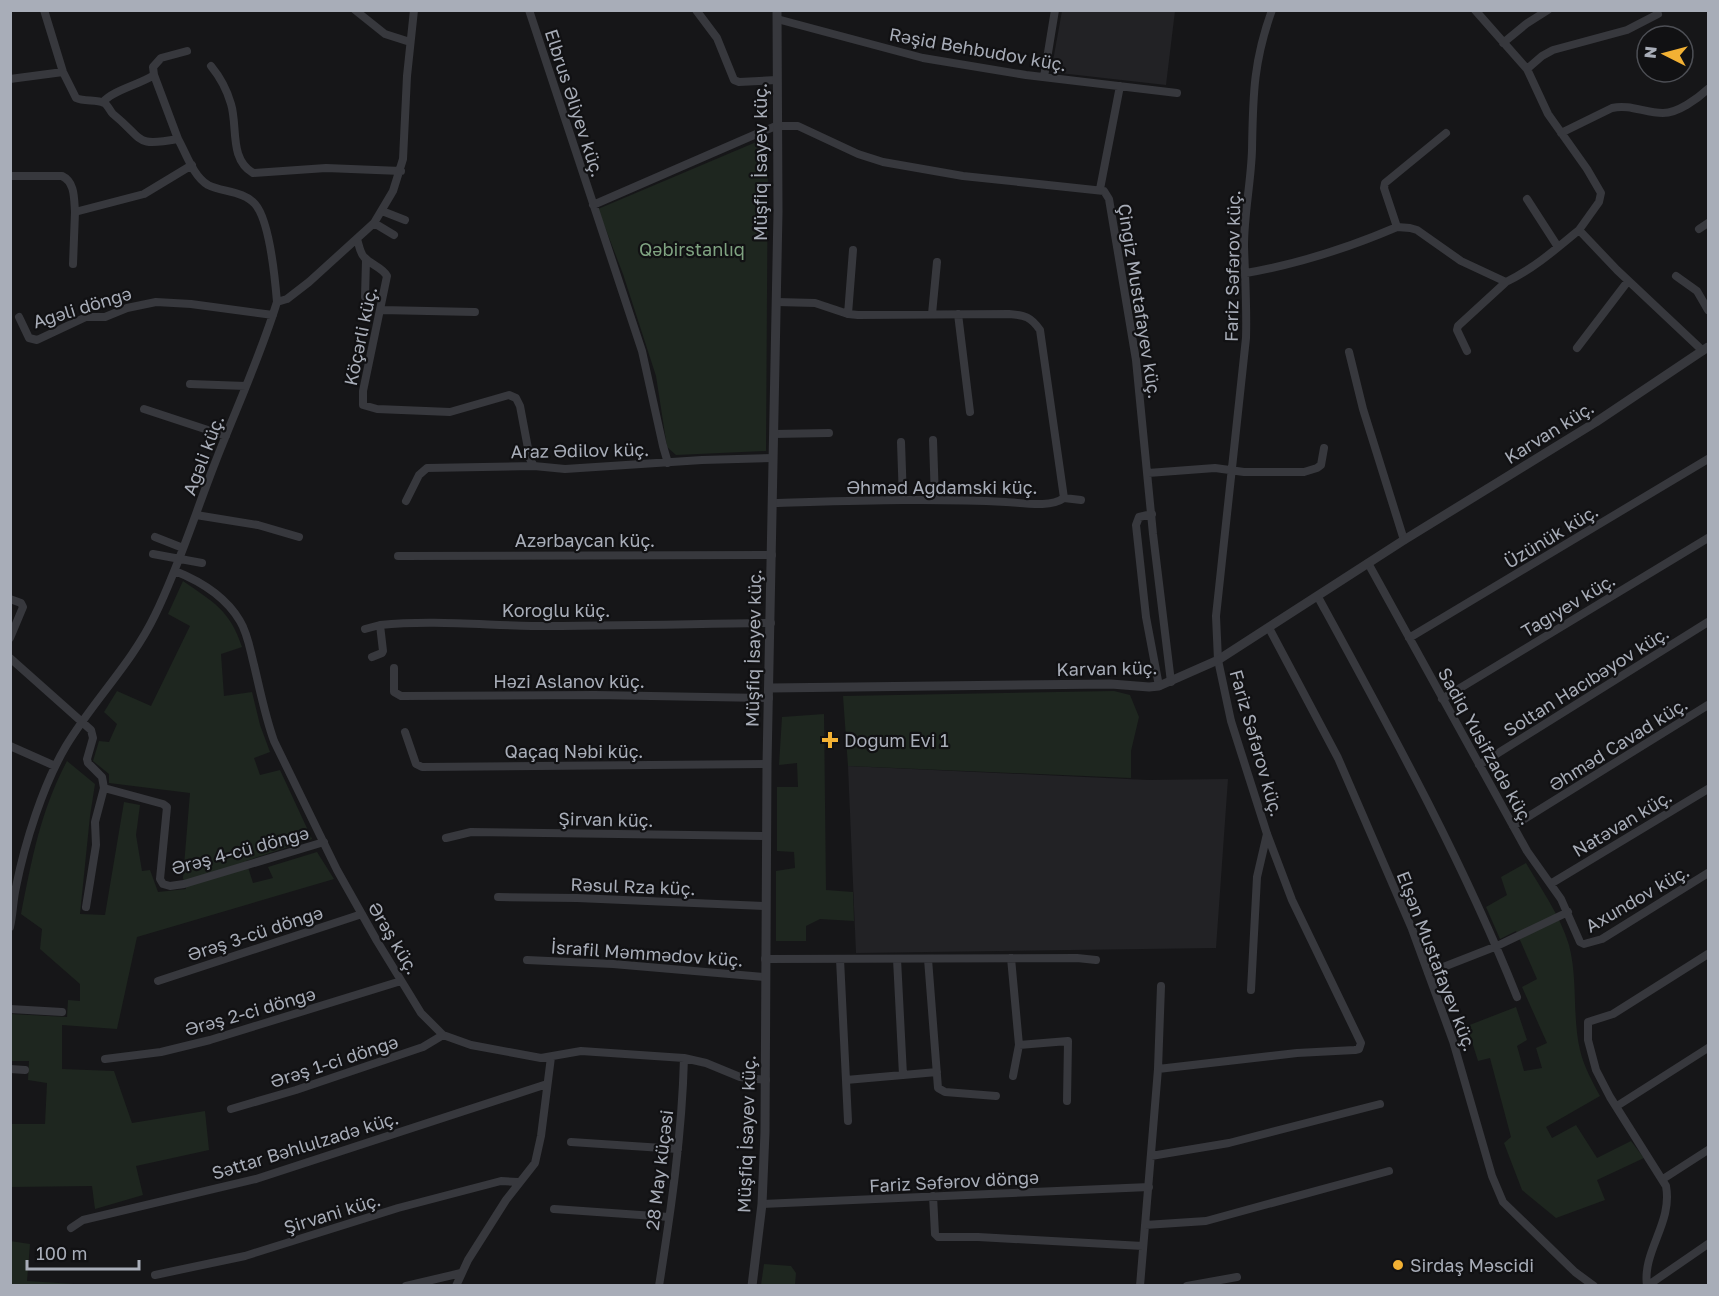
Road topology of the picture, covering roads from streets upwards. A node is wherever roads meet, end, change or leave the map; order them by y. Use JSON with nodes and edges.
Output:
{"nodes":[{"id":1,"x":44,"y":10,"type":"edge"},
{"id":2,"x":355,"y":10,"type":"edge"},
{"id":3,"x":414,"y":10,"type":"edge"},
{"id":4,"x":528,"y":10,"type":"edge"},
{"id":5,"x":696,"y":10,"type":"edge"},
{"id":6,"x":1055,"y":10,"type":"edge"},
{"id":7,"x":1272,"y":10,"type":"edge"},
{"id":8,"x":1475,"y":10,"type":"edge"},
{"id":9,"x":1548,"y":10,"type":"edge"},
{"id":10,"x":777,"y":15,"type":"edge"},
{"id":11,"x":1658,"y":15,"type":"dead end"},
{"id":12,"x":410,"y":42,"type":"junction"},
{"id":13,"x":1503,"y":43,"type":"junction"},
{"id":14,"x":187,"y":51,"type":"dead end"},
{"id":15,"x":211,"y":66,"type":"dead end"},
{"id":16,"x":1527,"y":69,"type":"junction"},
{"id":17,"x":63,"y":72,"type":"junction"},
{"id":18,"x":154,"y":75,"type":"junction"},
{"id":19,"x":1044,"y":77,"type":"junction"},
{"id":20,"x":10,"y":79,"type":"edge"},
{"id":21,"x":777,"y":80,"type":"junction"},
{"id":22,"x":1120,"y":86,"type":"junction"},
{"id":23,"x":1708,"y":89,"type":"edge"},
{"id":24,"x":1177,"y":93,"type":"dead end"},
{"id":25,"x":103,"y":102,"type":"junction"},
{"id":26,"x":776,"y":126,"type":"junction"},
{"id":27,"x":1446,"y":133,"type":"dead end"},
{"id":28,"x":1562,"y":133,"type":"junction"},
{"id":29,"x":178,"y":139,"type":"junction"},
{"id":30,"x":192,"y":165,"type":"junction"},
{"id":31,"x":401,"y":171,"type":"junction"},
{"id":32,"x":10,"y":176,"type":"edge"},
{"id":33,"x":1100,"y":189,"type":"junction"},
{"id":34,"x":1527,"y":200,"type":"dead end"},
{"id":35,"x":593,"y":205,"type":"junction"},
{"id":36,"x":75,"y":212,"type":"junction"},
{"id":37,"x":382,"y":212,"type":"junction"},
{"id":38,"x":405,"y":220,"type":"dead end"},
{"id":39,"x":374,"y":223,"type":"junction"},
{"id":40,"x":1708,"y":223,"type":"edge"},
{"id":41,"x":1397,"y":227,"type":"junction"},
{"id":42,"x":1699,"y":229,"type":"dead end"},
{"id":43,"x":1578,"y":230,"type":"junction"},
{"id":44,"x":394,"y":235,"type":"dead end"},
{"id":45,"x":357,"y":239,"type":"junction"},
{"id":46,"x":1558,"y":247,"type":"junction"},
{"id":47,"x":853,"y":250,"type":"dead end"},
{"id":48,"x":366,"y":260,"type":"junction"},
{"id":49,"x":937,"y":262,"type":"dead end"},
{"id":50,"x":73,"y":264,"type":"dead end"},
{"id":51,"x":1246,"y":273,"type":"junction"},
{"id":52,"x":1676,"y":276,"type":"dead end"},
{"id":53,"x":1628,"y":281,"type":"junction"},
{"id":54,"x":1506,"y":282,"type":"junction"},
{"id":55,"x":365,"y":297,"type":"dead end"},
{"id":56,"x":277,"y":302,"type":"junction"},
{"id":57,"x":777,"y":302,"type":"junction"},
{"id":58,"x":381,"y":310,"type":"junction"},
{"id":59,"x":1708,"y":310,"type":"edge"},
{"id":60,"x":475,"y":312,"type":"dead end"},
{"id":61,"x":848,"y":314,"type":"junction"},
{"id":62,"x":932,"y":314,"type":"junction"},
{"id":63,"x":958,"y":314,"type":"junction"},
{"id":64,"x":273,"y":315,"type":"junction"},
{"id":65,"x":19,"y":317,"type":"dead end"},
{"id":66,"x":1577,"y":348,"type":"dead end"},
{"id":67,"x":1706,"y":349,"type":"edge"},
{"id":68,"x":1467,"y":351,"type":"dead end"},
{"id":69,"x":1349,"y":352,"type":"dead end"},
{"id":70,"x":190,"y":384,"type":"dead end"},
{"id":71,"x":246,"y":386,"type":"junction"},
{"id":72,"x":144,"y":409,"type":"dead end"},
{"id":73,"x":970,"y":412,"type":"dead end"},
{"id":74,"x":829,"y":433,"type":"dead end"},
{"id":75,"x":774,"y":434,"type":"junction"},
{"id":76,"x":226,"y":436,"type":"junction"},
{"id":77,"x":933,"y":440,"type":"dead end"},
{"id":78,"x":902,"y":442,"type":"dead end"},
{"id":79,"x":1324,"y":448,"type":"dead end"},
{"id":80,"x":773,"y":458,"type":"junction"},
{"id":81,"x":1708,"y":459,"type":"edge"},
{"id":82,"x":668,"y":463,"type":"junction"},
{"id":83,"x":534,"y":466,"type":"junction"},
{"id":84,"x":1232,"y":471,"type":"junction"},
{"id":85,"x":1148,"y":473,"type":"junction"},
{"id":86,"x":1064,"y":498,"type":"junction"},
{"id":87,"x":903,"y":500,"type":"junction"},
{"id":88,"x":935,"y":500,"type":"junction"},
{"id":89,"x":1082,"y":500,"type":"dead end"},
{"id":90,"x":406,"y":501,"type":"dead end"},
{"id":91,"x":772,"y":503,"type":"junction"},
{"id":92,"x":1152,"y":514,"type":"junction"},
{"id":93,"x":196,"y":515,"type":"junction"},
{"id":94,"x":155,"y":537,"type":"dead end"},
{"id":95,"x":299,"y":537,"type":"dead end"},
{"id":96,"x":1708,"y":538,"type":"edge"},
{"id":97,"x":1404,"y":540,"type":"junction"},
{"id":98,"x":183,"y":548,"type":"junction"},
{"id":99,"x":153,"y":554,"type":"dead end"},
{"id":100,"x":771,"y":555,"type":"junction"},
{"id":101,"x":398,"y":556,"type":"dead end"},
{"id":102,"x":179,"y":559,"type":"junction"},
{"id":103,"x":202,"y":563,"type":"dead end"},
{"id":104,"x":1368,"y":563,"type":"junction"},
{"id":105,"x":175,"y":571,"type":"junction"},
{"id":106,"x":1318,"y":597,"type":"junction"},
{"id":107,"x":10,"y":599,"type":"edge"},
{"id":108,"x":1708,"y":622,"type":"edge"},
{"id":109,"x":771,"y":623,"type":"junction"},
{"id":110,"x":380,"y":625,"type":"junction"},
{"id":111,"x":1269,"y":628,"type":"junction"},
{"id":112,"x":365,"y":629,"type":"dead end"},
{"id":113,"x":10,"y":638,"type":"edge"},
{"id":114,"x":1409,"y":639,"type":"junction"},
{"id":115,"x":372,"y":657,"type":"dead end"},
{"id":116,"x":10,"y":658,"type":"edge"},
{"id":117,"x":1218,"y":660,"type":"junction"},
{"id":118,"x":394,"y":668,"type":"dead end"},
{"id":119,"x":1171,"y":682,"type":"junction"},
{"id":120,"x":1160,"y":686,"type":"junction"},
{"id":121,"x":770,"y":688,"type":"junction"},
{"id":122,"x":769,"y":698,"type":"junction"},
{"id":123,"x":1442,"y":699,"type":"junction"},
{"id":124,"x":1708,"y":705,"type":"edge"},
{"id":125,"x":82,"y":722,"type":"junction"},
{"id":126,"x":405,"y":732,"type":"dead end"},
{"id":127,"x":10,"y":746,"type":"edge"},
{"id":128,"x":767,"y":764,"type":"junction"},
{"id":129,"x":1479,"y":765,"type":"junction"},
{"id":130,"x":55,"y":766,"type":"junction"},
{"id":131,"x":104,"y":788,"type":"junction"},
{"id":132,"x":1708,"y":789,"type":"edge"},
{"id":133,"x":1513,"y":826,"type":"junction"},
{"id":134,"x":1267,"y":834,"type":"junction"},
{"id":135,"x":767,"y":836,"type":"junction"},
{"id":136,"x":446,"y":838,"type":"dead end"},
{"id":137,"x":324,"y":842,"type":"junction"},
{"id":138,"x":1708,"y":873,"type":"edge"},
{"id":139,"x":1552,"y":883,"type":"junction"},
{"id":140,"x":498,"y":897,"type":"dead end"},
{"id":141,"x":766,"y":906,"type":"junction"},
{"id":142,"x":86,"y":907,"type":"dead end"},
{"id":143,"x":1568,"y":912,"type":"junction"},
{"id":144,"x":11,"y":914,"type":"edge"},
{"id":145,"x":362,"y":914,"type":"junction"},
{"id":146,"x":10,"y":927,"type":"edge"},
{"id":147,"x":1580,"y":942,"type":"joint"},
{"id":148,"x":1497,"y":946,"type":"junction"},
{"id":149,"x":1708,"y":954,"type":"edge"},
{"id":150,"x":928,"y":958,"type":"junction"},
{"id":151,"x":1011,"y":958,"type":"junction"},
{"id":152,"x":765,"y":959,"type":"junction"},
{"id":153,"x":840,"y":959,"type":"junction"},
{"id":154,"x":897,"y":959,"type":"junction"},
{"id":155,"x":527,"y":960,"type":"dead end"},
{"id":156,"x":1096,"y":960,"type":"dead end"},
{"id":157,"x":1428,"y":973,"type":"junction"},
{"id":158,"x":765,"y":977,"type":"junction"},
{"id":159,"x":158,"y":981,"type":"dead end"},
{"id":160,"x":401,"y":981,"type":"junction"},
{"id":161,"x":1161,"y":986,"type":"dead end"},
{"id":162,"x":1251,"y":990,"type":"dead end"},
{"id":163,"x":1517,"y":997,"type":"dead end"},
{"id":164,"x":10,"y":1009,"type":"edge"},
{"id":165,"x":62,"y":1012,"type":"dead end"},
{"id":166,"x":443,"y":1035,"type":"junction"},
{"id":167,"x":1018,"y":1045,"type":"junction"},
{"id":168,"x":1708,"y":1048,"type":"edge"},
{"id":169,"x":551,"y":1057,"type":"junction"},
{"id":170,"x":684,"y":1058,"type":"junction"},
{"id":171,"x":105,"y":1059,"type":"dead end"},
{"id":172,"x":10,"y":1069,"type":"edge"},
{"id":173,"x":1158,"y":1069,"type":"junction"},
{"id":174,"x":25,"y":1070,"type":"dead end"},
{"id":175,"x":937,"y":1072,"type":"junction"},
{"id":176,"x":903,"y":1075,"type":"junction"},
{"id":177,"x":1013,"y":1076,"type":"dead end"},
{"id":178,"x":766,"y":1080,"type":"junction"},
{"id":179,"x":846,"y":1080,"type":"junction"},
{"id":180,"x":548,"y":1084,"type":"junction"},
{"id":181,"x":996,"y":1096,"type":"dead end"},
{"id":182,"x":1067,"y":1101,"type":"dead end"},
{"id":183,"x":1380,"y":1104,"type":"dead end"},
{"id":184,"x":1617,"y":1106,"type":"junction"},
{"id":185,"x":231,"y":1109,"type":"dead end"},
{"id":186,"x":848,"y":1121,"type":"dead end"},
{"id":187,"x":571,"y":1142,"type":"dead end"},
{"id":188,"x":678,"y":1149,"type":"junction"},
{"id":189,"x":1708,"y":1150,"type":"edge"},
{"id":190,"x":1151,"y":1156,"type":"junction"},
{"id":191,"x":1389,"y":1171,"type":"dead end"},
{"id":192,"x":1663,"y":1179,"type":"junction"},
{"id":193,"x":518,"y":1182,"type":"junction"},
{"id":194,"x":1149,"y":1187,"type":"junction"},
{"id":195,"x":933,"y":1197,"type":"junction"},
{"id":196,"x":762,"y":1204,"type":"junction"},
{"id":197,"x":554,"y":1209,"type":"dead end"},
{"id":198,"x":669,"y":1217,"type":"junction"},
{"id":199,"x":1145,"y":1225,"type":"junction"},
{"id":200,"x":71,"y":1227,"type":"dead end"},
{"id":201,"x":1708,"y":1244,"type":"edge"},
{"id":202,"x":1143,"y":1246,"type":"junction"},
{"id":203,"x":461,"y":1273,"type":"junction"},
{"id":204,"x":155,"y":1275,"type":"dead end"},
{"id":205,"x":1237,"y":1277,"type":"dead end"},
{"id":206,"x":406,"y":1286,"type":"edge"},
{"id":207,"x":456,"y":1286,"type":"edge"},
{"id":208,"x":659,"y":1286,"type":"edge"},
{"id":209,"x":752,"y":1286,"type":"edge"},
{"id":210,"x":1140,"y":1286,"type":"edge"},
{"id":211,"x":1187,"y":1286,"type":"edge"},
{"id":212,"x":1594,"y":1286,"type":"edge"},
{"id":213,"x":1647,"y":1286,"type":"edge"}],
"edges":[{"from":1,"to":17,"type":"street"},
{"from":2,"to":12,"type":"street"},
{"from":3,"to":12,"type":"street"},
{"from":4,"to":35,"type":"street","name":"Elbrus Əliyev küç."},
{"from":5,"to":21,"type":"street"},
{"from":6,"to":19,"type":"street"},
{"from":7,"to":51,"type":"street","name":"Fariz Səfərov küç."},
{"from":8,"to":13,"type":"street"},
{"from":9,"to":13,"type":"street"},
{"from":10,"to":19,"type":"street","name":"Rəşid Behbudov küç."},
{"from":10,"to":21,"type":"street","name":"Müşfiq İsayev küç."},
{"from":11,"to":16,"type":"street"},
{"from":12,"to":31,"type":"street"},
{"from":13,"to":16,"type":"street"},
{"from":14,"to":18,"type":"street"},
{"from":15,"to":31,"type":"street"},
{"from":16,"to":28,"type":"street"},
{"from":17,"to":20,"type":"street"},
{"from":17,"to":25,"type":"street"},
{"from":18,"to":25,"type":"street"},
{"from":18,"to":29,"type":"street"},
{"from":19,"to":22,"type":"street","name":"Rəşid Behbudov küç."},
{"from":21,"to":26,"type":"street","name":"Müşfiq İsayev küç."},
{"from":22,"to":24,"type":"street","name":"Rəşid Behbudov küç."},
{"from":22,"to":33,"type":"street"},
{"from":23,"to":28,"type":"street"},
{"from":25,"to":29,"type":"street"},
{"from":26,"to":33,"type":"street","name":"Çingiz Mustafayev küç."},
{"from":26,"to":35,"type":"street","name":"Elbrus Əliyev küç."},
{"from":26,"to":57,"type":"street","name":"Müşfiq İsayev küç."},
{"from":27,"to":41,"type":"street"},
{"from":28,"to":43,"type":"street"},
{"from":29,"to":30,"type":"street"},
{"from":30,"to":36,"type":"street"},
{"from":30,"to":56,"type":"street"},
{"from":31,"to":37,"type":"street"},
{"from":32,"to":36,"type":"street"},
{"from":33,"to":85,"type":"street","name":"Çingiz Mustafayev küç."},
{"from":34,"to":46,"type":"street"},
{"from":35,"to":82,"type":"street","name":"Elbrus Əliyev küç."},
{"from":36,"to":50,"type":"street"},
{"from":37,"to":38,"type":"street"},
{"from":37,"to":39,"type":"street"},
{"from":39,"to":44,"type":"street"},
{"from":39,"to":45,"type":"street"},
{"from":40,"to":42,"type":"street"},
{"from":41,"to":51,"type":"street"},
{"from":41,"to":54,"type":"street"},
{"from":43,"to":46,"type":"street"},
{"from":43,"to":53,"type":"street"},
{"from":45,"to":48,"type":"street","name":"Köçərli küç."},
{"from":45,"to":56,"type":"street"},
{"from":46,"to":54,"type":"street"},
{"from":47,"to":61,"type":"street"},
{"from":48,"to":55,"type":"street"},
{"from":48,"to":58,"type":"street","name":"Köçərli küç."},
{"from":49,"to":62,"type":"street"},
{"from":51,"to":84,"type":"street","name":"Fariz Səfərov küç."},
{"from":52,"to":59,"type":"street"},
{"from":53,"to":66,"type":"street"},
{"from":53,"to":67,"type":"street"},
{"from":54,"to":68,"type":"street"},
{"from":56,"to":64,"type":"street","name":"Ağəli küç."},
{"from":57,"to":61,"type":"street","name":"Əhməd Ağdamski küç."},
{"from":57,"to":75,"type":"street","name":"Müşfiq İsayev küç."},
{"from":58,"to":60,"type":"street"},
{"from":58,"to":83,"type":"street","name":"Köçərli küç."},
{"from":61,"to":62,"type":"street","name":"Əhməd Ağdamski küç."},
{"from":62,"to":63,"type":"street","name":"Əhməd Ağdamski küç."},
{"from":63,"to":73,"type":"street"},
{"from":63,"to":86,"type":"street","name":"Əhməd Ağdamski küç."},
{"from":64,"to":65,"type":"street","name":"Ağəli döngə"},
{"from":64,"to":71,"type":"street","name":"Ağəli küç."},
{"from":67,"to":97,"type":"street","name":"Karvan küç."},
{"from":69,"to":97,"type":"street"},
{"from":70,"to":71,"type":"street"},
{"from":71,"to":76,"type":"street","name":"Ağəli küç."},
{"from":72,"to":76,"type":"street"},
{"from":74,"to":75,"type":"street"},
{"from":75,"to":80,"type":"street","name":"Müşfiq İsayev küç."},
{"from":76,"to":93,"type":"street","name":"Ağəli küç."},
{"from":77,"to":88,"type":"street"},
{"from":78,"to":87,"type":"street"},
{"from":79,"to":84,"type":"street"},
{"from":80,"to":82,"type":"street","name":"Araz Ədilov küç."},
{"from":80,"to":91,"type":"street","name":"Müşfiq İsayev küç."},
{"from":81,"to":114,"type":"street","name":"Üzünük küç."},
{"from":82,"to":83,"type":"street","name":"Araz Ədilov küç."},
{"from":83,"to":90,"type":"street","name":"Araz Ədilov küç."},
{"from":84,"to":85,"type":"street"},
{"from":84,"to":117,"type":"street","name":"Fariz Səfərov küç."},
{"from":85,"to":92,"type":"street","name":"Çingiz Mustafayev küç."},
{"from":86,"to":88,"type":"street","name":"Əhməd Ağdamski küç."},
{"from":86,"to":89,"type":"street"},
{"from":87,"to":88,"type":"street","name":"Əhməd Ağdamski küç."},
{"from":87,"to":91,"type":"street","name":"Əhməd Ağdamski küç."},
{"from":91,"to":100,"type":"street","name":"Müşfiq İsayev küç."},
{"from":92,"to":119,"type":"street","name":"Çingiz Mustafayev küç."},
{"from":92,"to":120,"type":"street"},
{"from":93,"to":95,"type":"street"},
{"from":93,"to":98,"type":"street","name":"Ağəli küç."},
{"from":94,"to":98,"type":"street"},
{"from":96,"to":123,"type":"street","name":"Tağıyev küç."},
{"from":97,"to":104,"type":"street","name":"Karvan küç."},
{"from":98,"to":102,"type":"street","name":"Ağəli küç."},
{"from":99,"to":102,"type":"street"},
{"from":100,"to":101,"type":"street","name":"Azərbaycan küç."},
{"from":100,"to":109,"type":"street","name":"Müşfiq İsayev küç."},
{"from":102,"to":103,"type":"street"},
{"from":102,"to":105,"type":"street","name":"Ağəli küç."},
{"from":104,"to":106,"type":"street","name":"Karvan küç."},
{"from":104,"to":114,"type":"street","name":"Sadiq Yusifzadə küç."},
{"from":105,"to":125,"type":"street","name":"Ağəli küç."},
{"from":105,"to":137,"type":"street","name":"Ərəş küç."},
{"from":106,"to":111,"type":"street","name":"Karvan küç."},
{"from":106,"to":148,"type":"street"},
{"from":107,"to":113,"type":"street"},
{"from":108,"to":129,"type":"street","name":"Soltan Hacıbəyov küç."},
{"from":109,"to":110,"type":"street","name":"Koroğlu küç."},
{"from":109,"to":121,"type":"street","name":"Müşfiq İsayev küç."},
{"from":110,"to":112,"type":"street","name":"Koroğlu küç."},
{"from":110,"to":115,"type":"street"},
{"from":111,"to":117,"type":"street","name":"Karvan küç."},
{"from":111,"to":157,"type":"street","name":"Elşən Mustafayev küç."},
{"from":114,"to":123,"type":"street","name":"Sadiq Yusifzadə küç."},
{"from":116,"to":125,"type":"street"},
{"from":117,"to":119,"type":"street","name":"Karvan küç."},
{"from":117,"to":134,"type":"street","name":"Fariz Səfərov küç."},
{"from":118,"to":122,"type":"street","name":"Həzi Aslanov küç."},
{"from":119,"to":120,"type":"street","name":"Karvan küç."},
{"from":120,"to":121,"type":"street","name":"Karvan küç."},
{"from":121,"to":122,"type":"street","name":"Müşfiq İsayev küç."},
{"from":122,"to":128,"type":"street","name":"Müşfiq İsayev küç."},
{"from":123,"to":129,"type":"street","name":"Sadiq Yusifzadə küç."},
{"from":124,"to":133,"type":"street","name":"Əhməd Cavad küç."},
{"from":125,"to":130,"type":"street","name":"Ağəli küç."},
{"from":125,"to":131,"type":"street"},
{"from":126,"to":128,"type":"street","name":"Qaçaq Nəbi küç."},
{"from":127,"to":130,"type":"street"},
{"from":128,"to":135,"type":"street","name":"Müşfiq İsayev küç."},
{"from":129,"to":133,"type":"street","name":"Sadiq Yusifzadə küç."},
{"from":130,"to":144,"type":"street","name":"Ağəli küç."},
{"from":131,"to":137,"type":"street","name":"Ərəş 4-cü döngə"},
{"from":131,"to":142,"type":"street"},
{"from":132,"to":139,"type":"street","name":"Natəvan küç."},
{"from":133,"to":139,"type":"street","name":"Sadiq Yusifzadə küç."},
{"from":134,"to":162,"type":"street"},
{"from":134,"to":173,"type":"street","name":"Fariz Səfərov küç."},
{"from":135,"to":136,"type":"street","name":"Şirvan küç."},
{"from":135,"to":141,"type":"street","name":"Müşfiq İsayev küç."},
{"from":137,"to":145,"type":"street","name":"Ərəş küç."},
{"from":138,"to":147,"type":"street","name":"Axundov küç."},
{"from":139,"to":143,"type":"street","name":"Sadiq Yusifzadə küç."},
{"from":140,"to":141,"type":"street","name":"Rəsul Rza küç."},
{"from":141,"to":152,"type":"street","name":"Müşfiq İsayev küç."},
{"from":143,"to":147,"type":"street","name":"Sadiq Yusifzadə küç."},
{"from":143,"to":148,"type":"street"},
{"from":144,"to":146,"type":"street","name":"Ağəli küç."},
{"from":145,"to":159,"type":"street","name":"Ərəş 3-cü döngə"},
{"from":145,"to":160,"type":"street","name":"Ərəş küç."},
{"from":148,"to":157,"type":"street"},
{"from":148,"to":163,"type":"street"},
{"from":149,"to":184,"type":"street"},
{"from":150,"to":151,"type":"street"},
{"from":150,"to":154,"type":"street"},
{"from":150,"to":175,"type":"street"},
{"from":151,"to":156,"type":"street"},
{"from":151,"to":167,"type":"street"},
{"from":152,"to":153,"type":"street"},
{"from":152,"to":158,"type":"street","name":"Müşfiq İsayev küç."},
{"from":153,"to":154,"type":"street"},
{"from":153,"to":179,"type":"street"},
{"from":154,"to":176,"type":"street"},
{"from":155,"to":158,"type":"street","name":"İsrafil Məmmədov küç."},
{"from":157,"to":212,"type":"street","name":"Elşən Mustafayev küç."},
{"from":158,"to":178,"type":"street","name":"Müşfiq İsayev küç."},
{"from":160,"to":166,"type":"street","name":"Ərəş küç."},
{"from":160,"to":171,"type":"street","name":"Ərəş 2-ci döngə"},
{"from":161,"to":173,"type":"street"},
{"from":164,"to":165,"type":"street"},
{"from":166,"to":169,"type":"street","name":"Ərəş küç."},
{"from":166,"to":185,"type":"street","name":"Ərəş 1-ci döngə"},
{"from":167,"to":177,"type":"street"},
{"from":167,"to":182,"type":"street"},
{"from":168,"to":184,"type":"street"},
{"from":169,"to":170,"type":"street","name":"Ərəş küç."},
{"from":169,"to":180,"type":"street"},
{"from":170,"to":178,"type":"street","name":"Ərəş küç."},
{"from":170,"to":188,"type":"street","name":"28 May küçəsi"},
{"from":172,"to":174,"type":"street"},
{"from":173,"to":190,"type":"street"},
{"from":175,"to":176,"type":"street"},
{"from":175,"to":181,"type":"street"},
{"from":176,"to":179,"type":"street"},
{"from":178,"to":196,"type":"street","name":"Müşfiq İsayev küç."},
{"from":179,"to":186,"type":"street"},
{"from":180,"to":193,"type":"street"},
{"from":180,"to":200,"type":"street","name":"Səttar Bəhlulzadə küç."},
{"from":183,"to":190,"type":"street"},
{"from":184,"to":192,"type":"street"},
{"from":187,"to":188,"type":"street"},
{"from":188,"to":198,"type":"street","name":"28 May küçəsi"},
{"from":189,"to":192,"type":"street"},
{"from":190,"to":194,"type":"street"},
{"from":191,"to":199,"type":"street"},
{"from":192,"to":213,"type":"street"},
{"from":193,"to":203,"type":"street"},
{"from":193,"to":204,"type":"street","name":"Şirvani küç."},
{"from":194,"to":195,"type":"street","name":"Fariz Səfərov döngə"},
{"from":194,"to":199,"type":"street"},
{"from":195,"to":196,"type":"street","name":"Fariz Səfərov döngə"},
{"from":195,"to":202,"type":"street"},
{"from":196,"to":209,"type":"street","name":"Müşfiq İsayev küç."},
{"from":197,"to":198,"type":"street"},
{"from":198,"to":208,"type":"street","name":"28 May küçəsi"},
{"from":199,"to":202,"type":"street"},
{"from":201,"to":213,"type":"street"},
{"from":202,"to":210,"type":"street"},
{"from":203,"to":206,"type":"street"},
{"from":203,"to":207,"type":"street"},
{"from":205,"to":211,"type":"street"}]}
